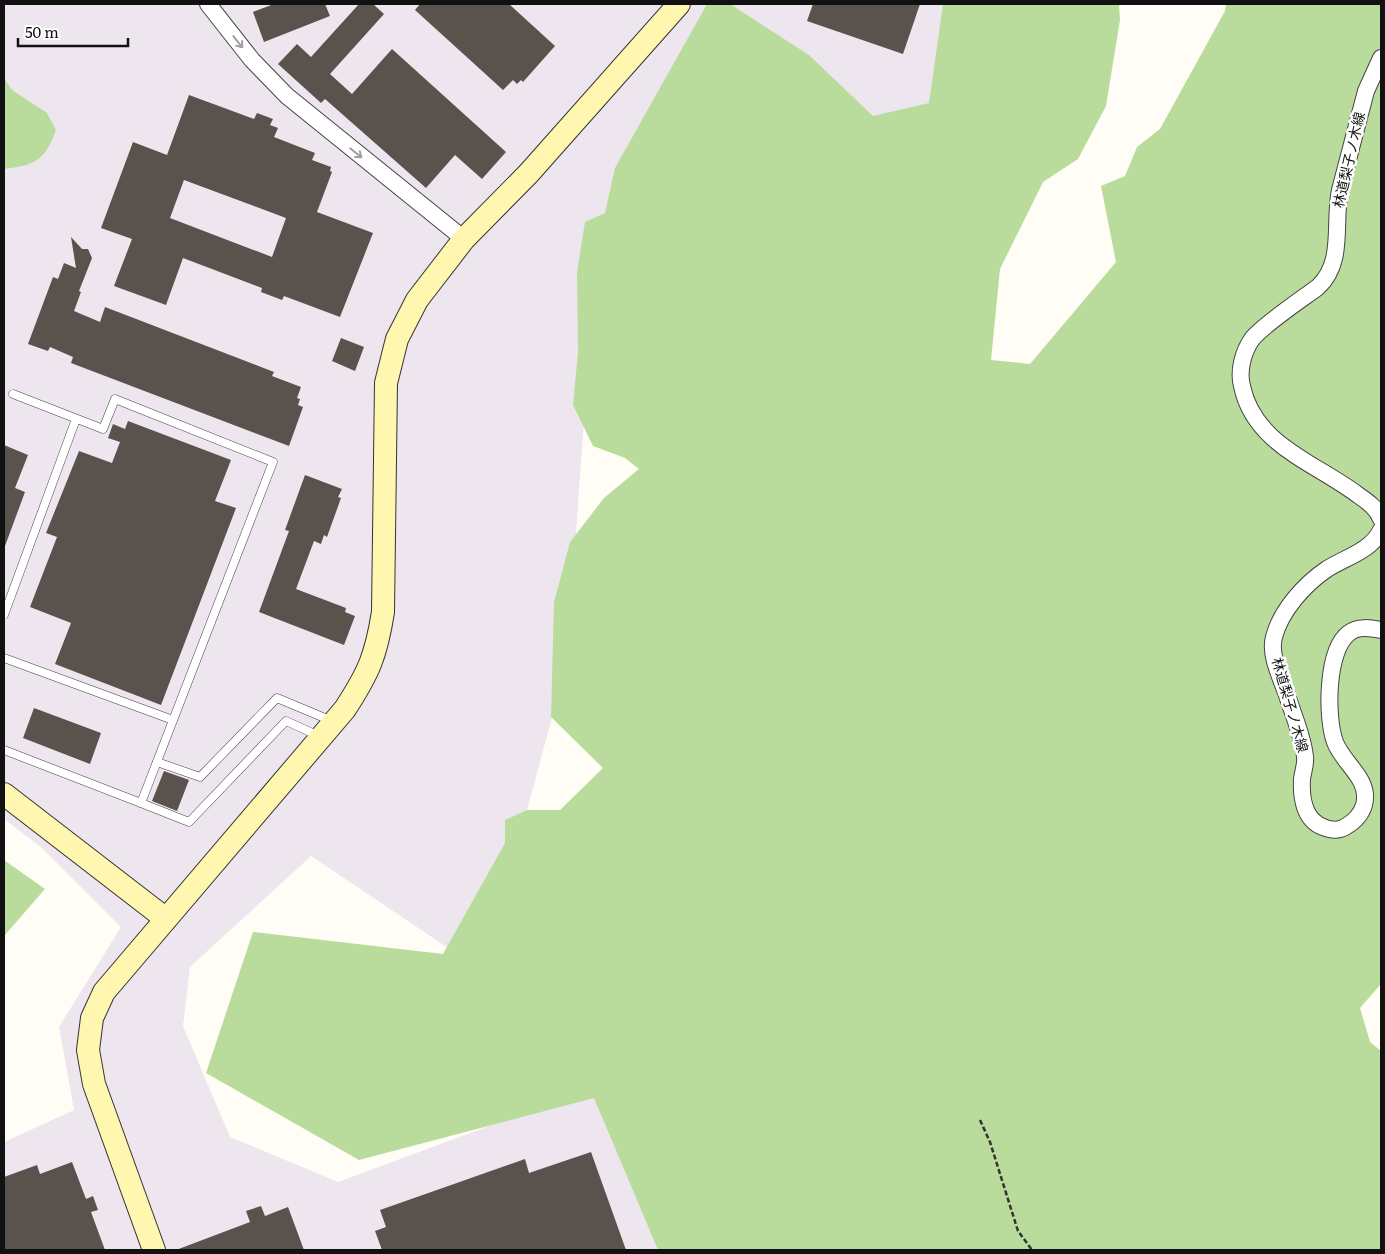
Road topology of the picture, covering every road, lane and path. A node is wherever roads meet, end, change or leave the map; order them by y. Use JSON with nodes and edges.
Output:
{"nodes":[{"id":1,"x":208,"y":4,"type":"edge"},
{"id":2,"x":679,"y":4,"type":"edge"},
{"id":3,"x":1381,"y":58,"type":"edge"},
{"id":4,"x":464,"y":239,"type":"junction"},
{"id":5,"x":13,"y":394,"type":"dead end"},
{"id":6,"x":76,"y":418,"type":"junction"},
{"id":7,"x":1381,"y":519,"type":"edge"},
{"id":8,"x":1381,"y":530,"type":"edge"},
{"id":9,"x":4,"y":615,"type":"edge"},
{"id":10,"x":1381,"y":630,"type":"edge"},
{"id":11,"x":4,"y":658,"type":"edge"},
{"id":12,"x":173,"y":720,"type":"junction"},
{"id":13,"x":328,"y":729,"type":"junction"},
{"id":14,"x":4,"y":750,"type":"edge"},
{"id":15,"x":157,"y":762,"type":"junction"},
{"id":16,"x":4,"y":794,"type":"edge"},
{"id":17,"x":141,"y":803,"type":"junction"},
{"id":18,"x":166,"y":919,"type":"junction"},
{"id":19,"x":980,"y":1120,"type":"dead end"},
{"id":20,"x":154,"y":1250,"type":"edge"},
{"id":21,"x":1032,"y":1250,"type":"edge"}],
"edges":[{"from":1,"to":4,"type":"street","one_way":true},
{"from":2,"to":4,"type":"street"},
{"from":3,"to":7,"type":"street","name":"林道梨子ノ木線"},
{"from":4,"to":13,"type":"street"},
{"from":5,"to":6,"type":"lane"},
{"from":6,"to":9,"type":"lane"},
{"from":6,"to":12,"type":"lane"},
{"from":8,"to":10,"type":"street","name":"林道梨子ノ木線"},
{"from":11,"to":12,"type":"lane"},
{"from":12,"to":15,"type":"lane"},
{"from":13,"to":15,"type":"lane"},
{"from":13,"to":17,"type":"lane"},
{"from":13,"to":18,"type":"street"},
{"from":14,"to":17,"type":"lane"},
{"from":15,"to":17,"type":"lane"},
{"from":16,"to":18,"type":"street"},
{"from":18,"to":20,"type":"street"},
{"from":19,"to":21,"type":"path"}]}
